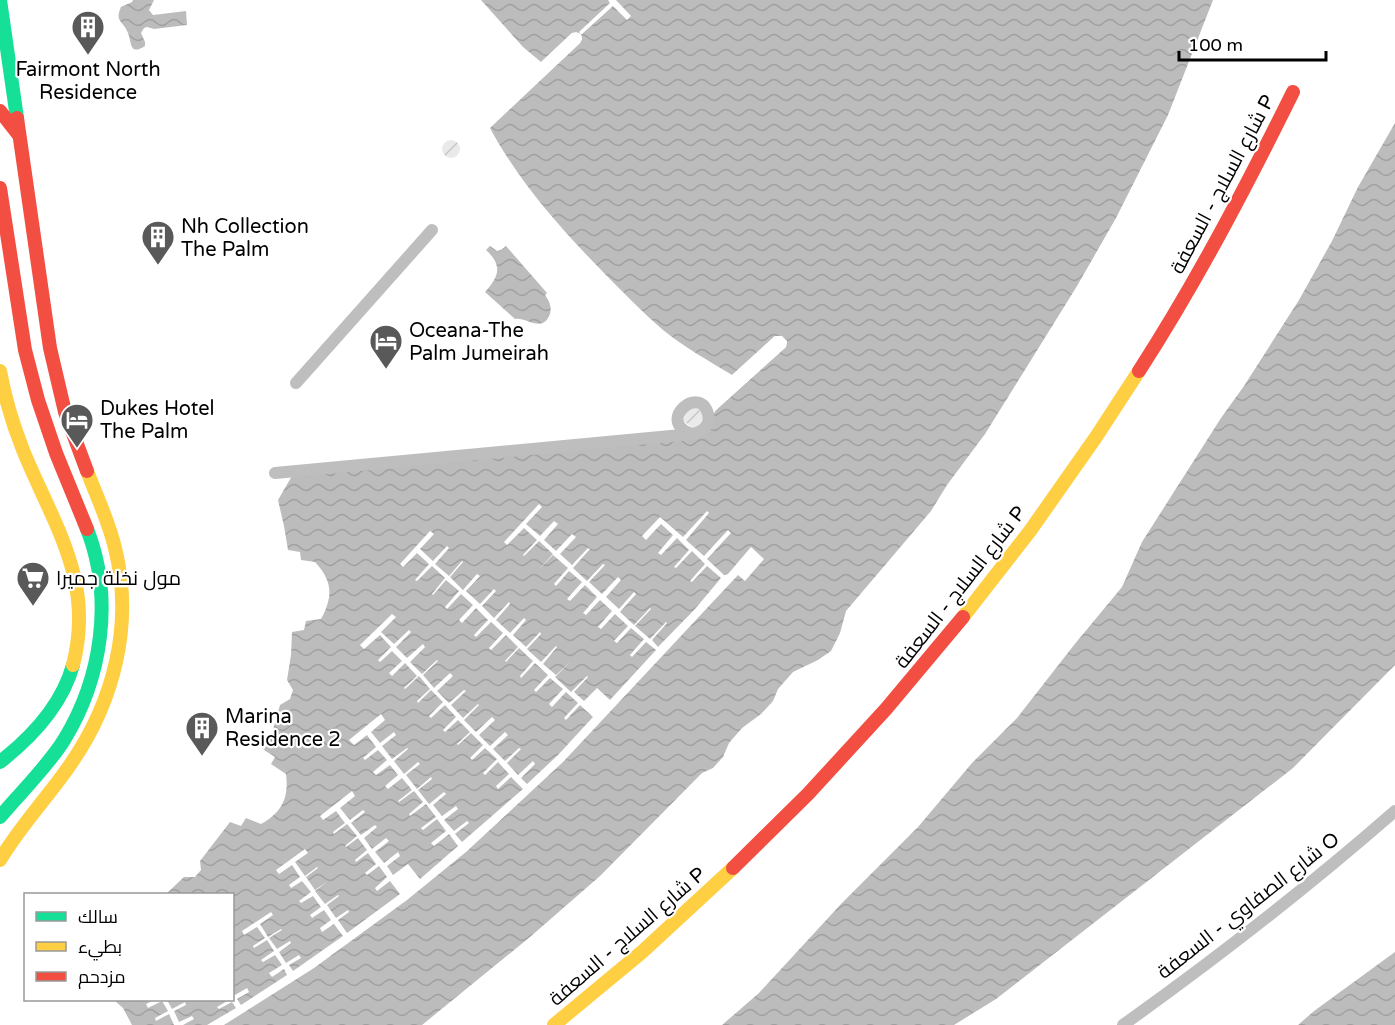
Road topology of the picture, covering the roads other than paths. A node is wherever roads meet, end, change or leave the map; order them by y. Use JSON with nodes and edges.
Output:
{"nodes":[{"id":1,"x":0,"y":0,"type":"edge"},
{"id":2,"x":1293,"y":92,"type":"dead end"},
{"id":3,"x":0,"y":111,"type":"edge"},
{"id":4,"x":19,"y":135,"type":"junction"},
{"id":5,"x":0,"y":188,"type":"edge"},
{"id":6,"x":432,"y":230,"type":"dead end"},
{"id":7,"x":43,"y":298,"type":"junction"},
{"id":8,"x":25,"y":350,"type":"junction"},
{"id":9,"x":0,"y":371,"type":"edge"},
{"id":10,"x":296,"y":383,"type":"dead end"},
{"id":11,"x":692,"y":434,"type":"dead end"},
{"id":12,"x":275,"y":473,"type":"dead end"},
{"id":13,"x":53,"y":709,"type":"junction"},
{"id":14,"x":83,"y":743,"type":"junction"},
{"id":15,"x":0,"y":762,"type":"edge"},
{"id":16,"x":0,"y":772,"type":"edge"},
{"id":17,"x":1395,"y":811,"type":"edge"},
{"id":18,"x":0,"y":817,"type":"edge"},
{"id":19,"x":0,"y":838,"type":"edge"},
{"id":20,"x":0,"y":860,"type":"edge"},
{"id":21,"x":554,"y":1025,"type":"edge"},
{"id":22,"x":1123,"y":1025,"type":"edge"}],
"edges":[{"from":1,"to":4,"type":"street"},
{"from":2,"to":21,"type":"street","name":"شارع السلاج - السعفة P"},
{"from":3,"to":4,"type":"street"},
{"from":4,"to":7,"type":"street"},
{"from":5,"to":8,"type":"street"},
{"from":6,"to":10,"type":"street"},
{"from":7,"to":8,"type":"street"},
{"from":7,"to":14,"type":"street"},
{"from":8,"to":18,"type":"street"},
{"from":9,"to":13,"type":"street"},
{"from":11,"to":12,"type":"street"},
{"from":13,"to":15,"type":"street"},
{"from":13,"to":16,"type":"street"},
{"from":14,"to":19,"type":"street"},
{"from":14,"to":20,"type":"street"},
{"from":17,"to":22,"type":"street","name":"شارع الصفاوي - السعفة O"}]}
